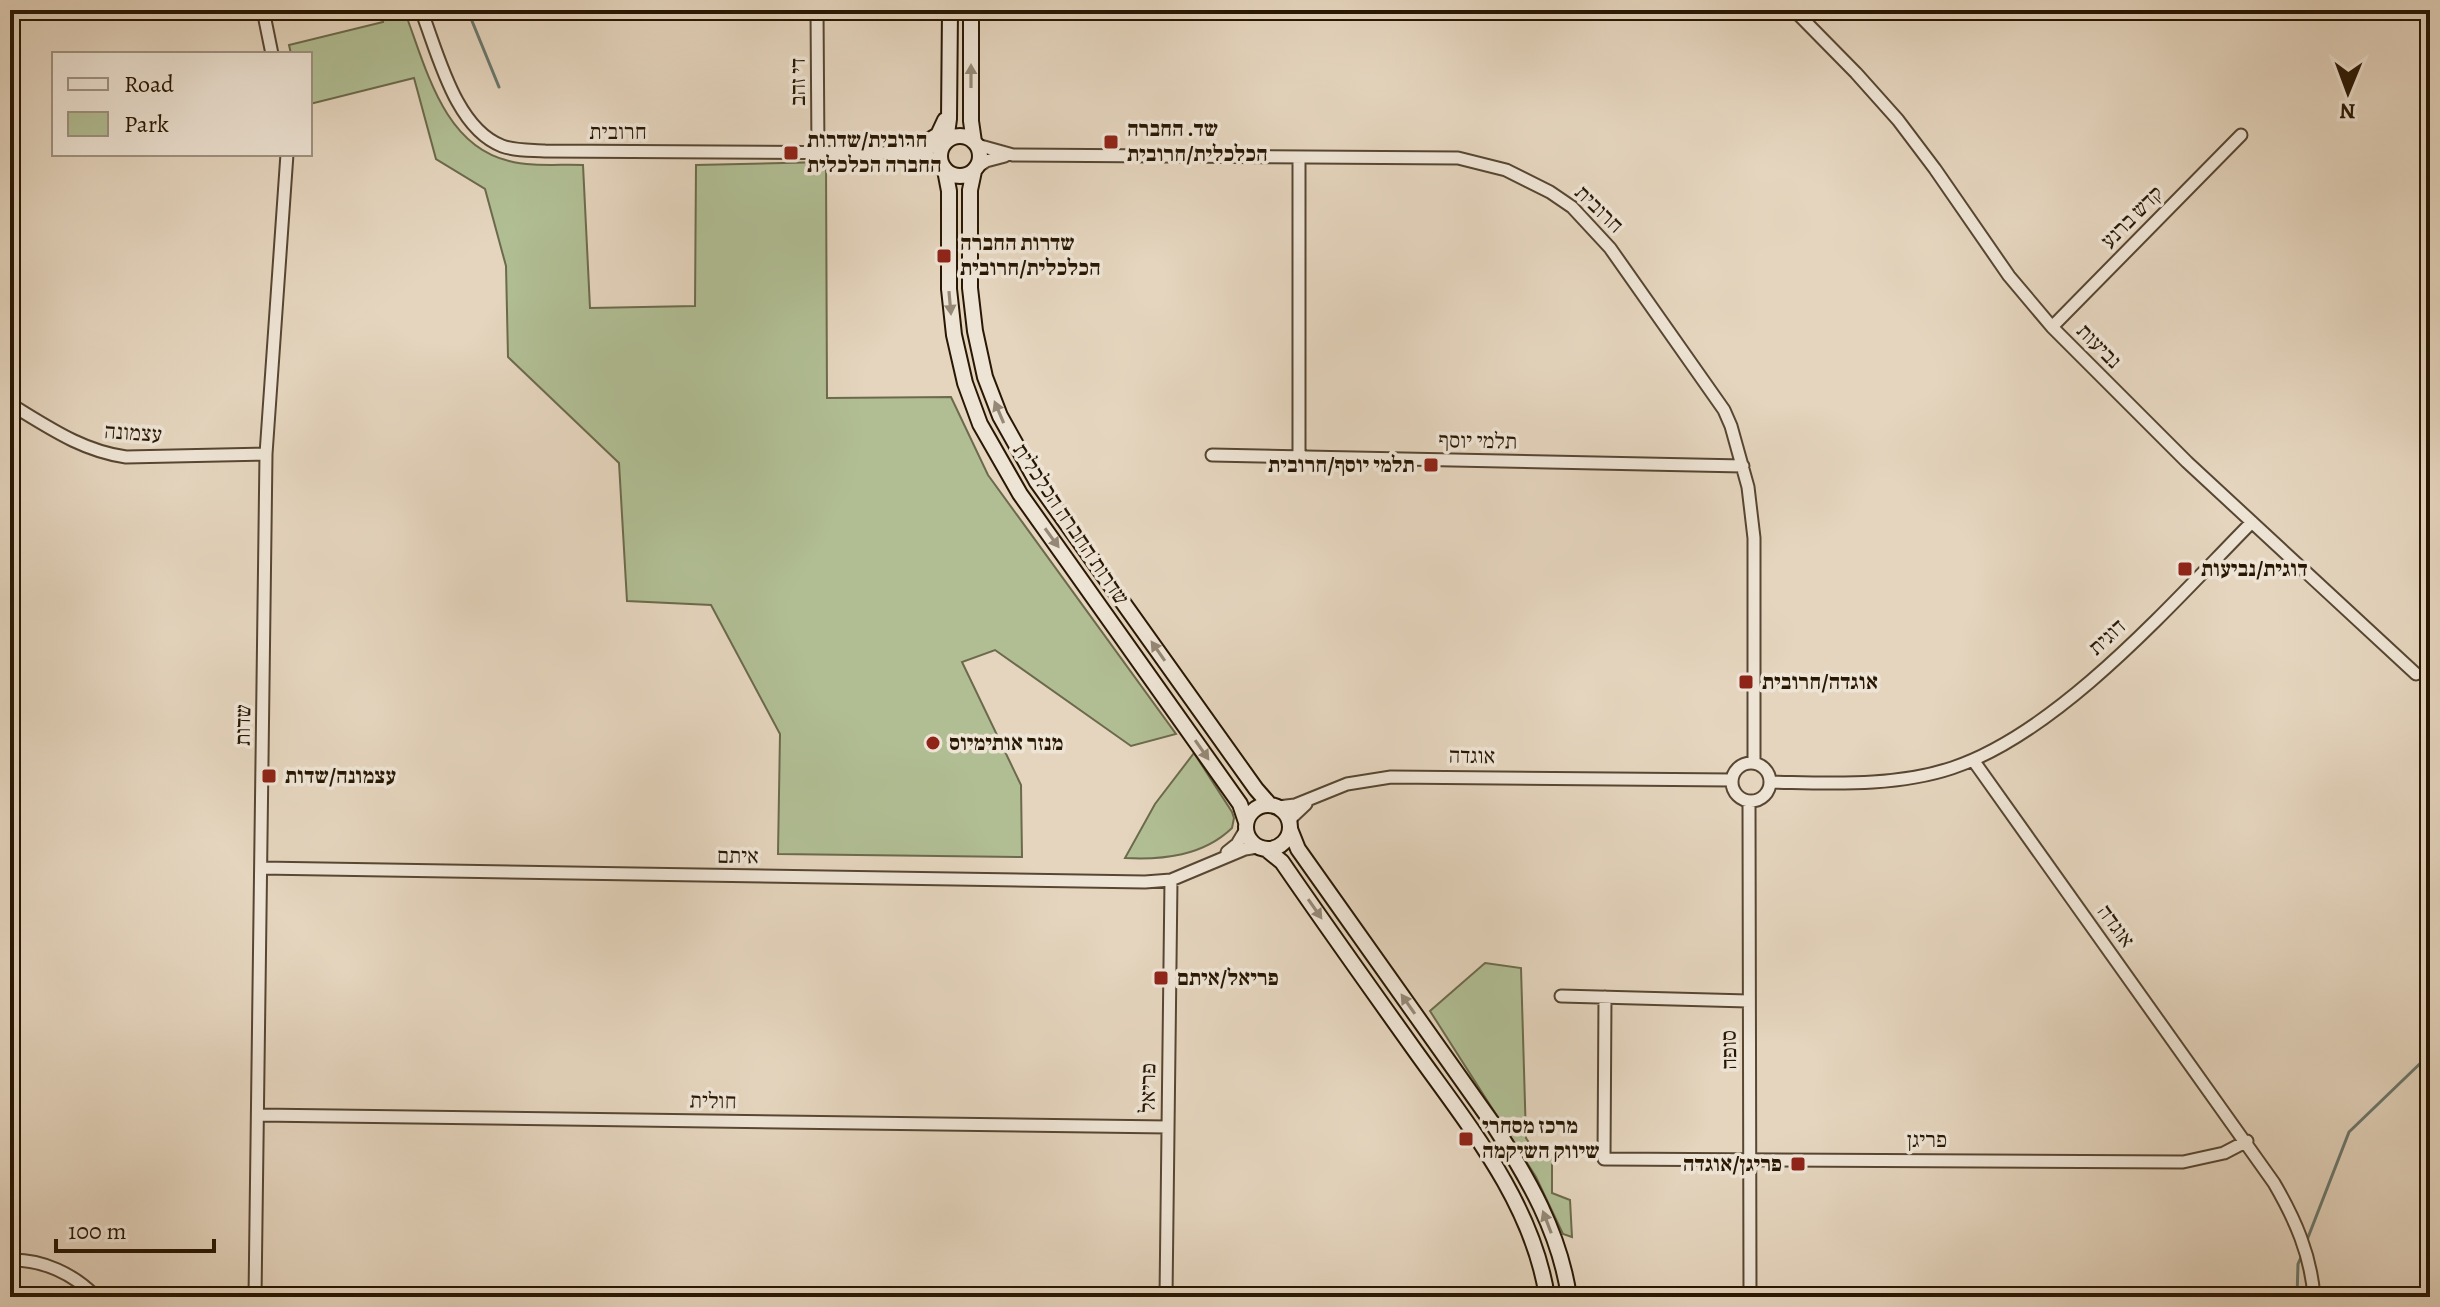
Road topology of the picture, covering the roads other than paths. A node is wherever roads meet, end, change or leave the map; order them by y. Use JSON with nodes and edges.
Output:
{"nodes":[{"id":1,"x":263,"y":10,"type":"edge"},
{"id":2,"x":421,"y":10,"type":"edge"},
{"id":3,"x":817,"y":10,"type":"edge"},
{"id":4,"x":950,"y":10,"type":"edge"},
{"id":5,"x":971,"y":10,"type":"edge"},
{"id":6,"x":1801,"y":13,"type":"edge"},
{"id":7,"x":272,"y":52,"type":"edge"},
{"id":8,"x":949,"y":104,"type":"junction"},
{"id":9,"x":2241,"y":135,"type":"dead end"},
{"id":10,"x":944,"y":143,"type":"junction"},
{"id":11,"x":975,"y":144,"type":"junction"},
{"id":12,"x":818,"y":153,"type":"junction"},
{"id":13,"x":903,"y":153,"type":"junction"},
{"id":14,"x":1013,"y":155,"type":"junction"},
{"id":15,"x":287,"y":156,"type":"edge"},
{"id":16,"x":1299,"y":157,"type":"junction"},
{"id":17,"x":944,"y":168,"type":"junction"},
{"id":18,"x":975,"y":169,"type":"junction"},
{"id":19,"x":2052,"y":327,"type":"junction"},
{"id":20,"x":10,"y":404,"type":"edge"},
{"id":21,"x":266,"y":454,"type":"junction"},
{"id":22,"x":1212,"y":455,"type":"dead end"},
{"id":23,"x":1299,"y":457,"type":"junction"},
{"id":24,"x":1743,"y":466,"type":"junction"},
{"id":25,"x":2252,"y":522,"type":"junction"},
{"id":26,"x":2416,"y":674,"type":"dead end"},
{"id":27,"x":1973,"y":760,"type":"junction"},
{"id":28,"x":1754,"y":763,"type":"junction"},
{"id":29,"x":1732,"y":780,"type":"junction"},
{"id":30,"x":1771,"y":782,"type":"junction"},
{"id":31,"x":1311,"y":800,"type":"junction"},
{"id":32,"x":1749,"y":802,"type":"junction"},
{"id":33,"x":1274,"y":806,"type":"junction"},
{"id":34,"x":1290,"y":824,"type":"junction"},
{"id":35,"x":1246,"y":826,"type":"junction"},
{"id":36,"x":1262,"y":848,"type":"junction"},
{"id":37,"x":1211,"y":864,"type":"junction"},
{"id":38,"x":261,"y":868,"type":"junction"},
{"id":39,"x":1171,"y":880,"type":"junction"},
{"id":40,"x":1561,"y":996,"type":"dead end"},
{"id":41,"x":1605,"y":997,"type":"junction"},
{"id":42,"x":1748,"y":1001,"type":"junction"},
{"id":43,"x":258,"y":1115,"type":"junction"},
{"id":44,"x":1168,"y":1127,"type":"junction"},
{"id":45,"x":2247,"y":1141,"type":"junction"},
{"id":46,"x":1750,"y":1159,"type":"junction"},
{"id":47,"x":10,"y":1260,"type":"edge"},
{"id":48,"x":96,"y":1297,"type":"edge"},
{"id":49,"x":255,"y":1297,"type":"edge"},
{"id":50,"x":1166,"y":1297,"type":"edge"},
{"id":51,"x":1547,"y":1297,"type":"edge"},
{"id":52,"x":1569,"y":1297,"type":"edge"},
{"id":53,"x":1750,"y":1297,"type":"edge"},
{"id":54,"x":2314,"y":1297,"type":"edge"}],
"edges":[{"from":1,"to":7,"type":"street"},
{"from":2,"to":12,"type":"street","name":"חרובית"},
{"from":3,"to":12,"type":"street","name":"די זהב"},
{"from":4,"to":8,"type":"main road"},
{"from":11,"to":5,"type":"main road","one_way":true},
{"from":6,"to":19,"type":"street","name":"נביעות"},
{"from":8,"to":10,"type":"main road"},
{"from":8,"to":13,"type":"main road"},
{"from":9,"to":19,"type":"street","name":"קדש ברנע"},
{"from":10,"to":11,"type":"main road"},
{"from":10,"to":13,"type":"street","name":"חרובית"},
{"from":10,"to":17,"type":"main road"},
{"from":11,"to":14,"type":"street","name":"חרובית"},
{"from":11,"to":18,"type":"main road"},
{"from":12,"to":13,"type":"street","name":"חרובית"},
{"from":13,"to":17,"type":"street","name":"חרובית"},
{"from":14,"to":16,"type":"street","name":"חרובית"},
{"from":14,"to":18,"type":"street","name":"חרובית"},
{"from":15,"to":21,"type":"street","name":"שדות"},
{"from":16,"to":23,"type":"street"},
{"from":16,"to":24,"type":"street","name":"חרובית"},
{"from":17,"to":18,"type":"main road"},
{"from":17,"to":35,"type":"main road","name":"שדרות החברה הכלכלית","one_way":true},
{"from":33,"to":18,"type":"main road","name":"שדרות החברה הכלכלית","one_way":true},
{"from":19,"to":25,"type":"street","name":"נביעות"},
{"from":20,"to":21,"type":"street","name":"עצמונה"},
{"from":21,"to":38,"type":"street","name":"שדות"},
{"from":22,"to":23,"type":"street","name":"תלמי יוסף"},
{"from":23,"to":24,"type":"street","name":"תלמי יוסף"},
{"from":24,"to":28,"type":"street","name":"חרובית"},
{"from":25,"to":26,"type":"street","name":"נביעות"},
{"from":25,"to":27,"type":"street","name":"דוגית"},
{"from":27,"to":30,"type":"street"},
{"from":27,"to":45,"type":"street","name":"אוגדה"},
{"from":28,"to":29,"type":"street"},
{"from":28,"to":30,"type":"street"},
{"from":29,"to":31,"type":"street","name":"אוגדה"},
{"from":29,"to":32,"type":"street"},
{"from":30,"to":32,"type":"street"},
{"from":31,"to":33,"type":"street","name":"אוגדה"},
{"from":31,"to":34,"type":"street","name":"אוגדה"},
{"from":32,"to":42,"type":"street","name":"סופה"},
{"from":33,"to":34,"type":"main road"},
{"from":33,"to":35,"type":"main road"},
{"from":34,"to":36,"type":"main road"},
{"from":52,"to":34,"type":"main road","one_way":true},
{"from":35,"to":36,"type":"main road"},
{"from":35,"to":37,"type":"street","name":"איתם"},
{"from":36,"to":37,"type":"street","name":"איתם"},
{"from":36,"to":51,"type":"main road","one_way":true},
{"from":37,"to":39,"type":"street","name":"איתם"},
{"from":38,"to":39,"type":"street","name":"איתם"},
{"from":38,"to":43,"type":"street","name":"שדות"},
{"from":39,"to":44,"type":"street","name":"פריאל"},
{"from":40,"to":41,"type":"street"},
{"from":41,"to":42,"type":"street"},
{"from":41,"to":46,"type":"street","name":"פריגן"},
{"from":42,"to":46,"type":"street","name":"סופה"},
{"from":43,"to":44,"type":"street","name":"חולית"},
{"from":43,"to":49,"type":"street","name":"שדות"},
{"from":44,"to":50,"type":"street","name":"פריאל"},
{"from":45,"to":46,"type":"street","name":"פריגן"},
{"from":45,"to":54,"type":"street","name":"אוגדה"},
{"from":46,"to":53,"type":"street","name":"סופה"},
{"from":47,"to":48,"type":"street"}]}
